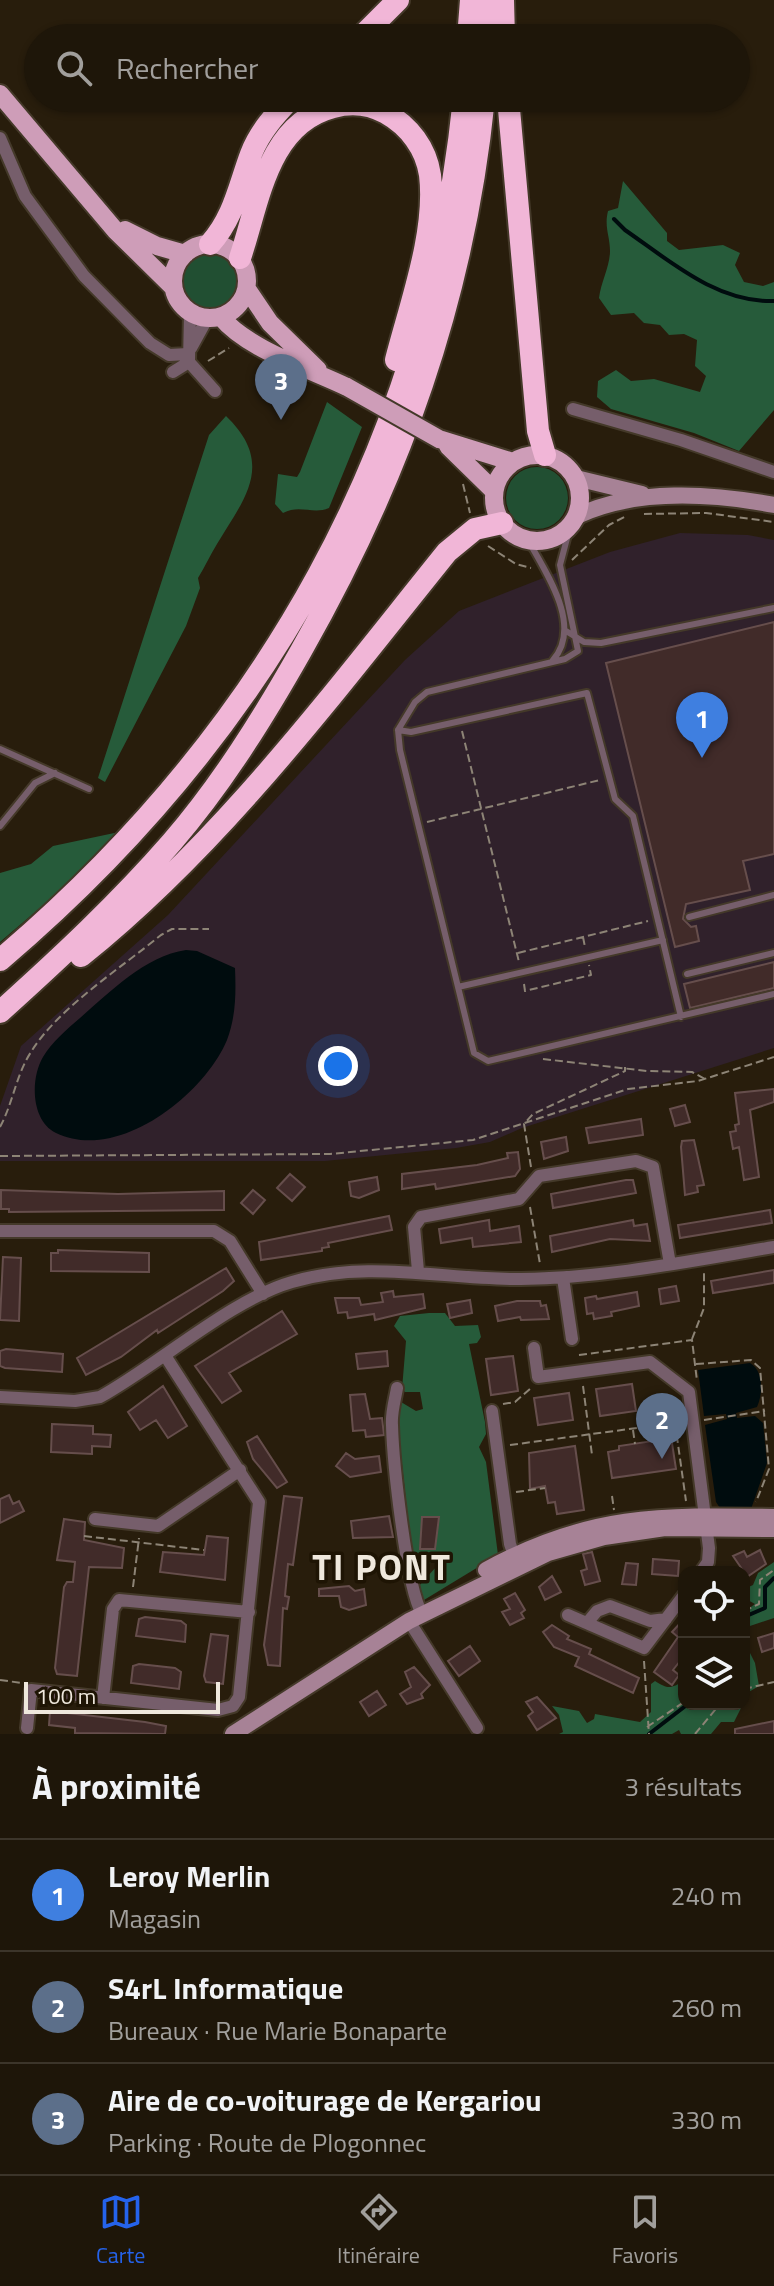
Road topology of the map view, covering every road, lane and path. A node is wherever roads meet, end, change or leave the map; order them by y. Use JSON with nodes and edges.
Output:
{"nodes":[{"id":1,"x":398,"y":0,"type":"edge"},
{"id":2,"x":471,"y":0,"type":"edge"},
{"id":3,"x":490,"y":0,"type":"edge"},
{"id":4,"x":503,"y":0,"type":"edge"},
{"id":5,"x":374,"y":24,"type":"edge"},
{"id":6,"x":469,"y":24,"type":"edge"},
{"id":7,"x":488,"y":24,"type":"edge"},
{"id":8,"x":504,"y":24,"type":"edge"},
{"id":9,"x":0,"y":94,"type":"edge"},
{"id":10,"x":278,"y":112,"type":"edge"},
{"id":11,"x":314,"y":112,"type":"edge"},
{"id":12,"x":383,"y":112,"type":"edge"},
{"id":13,"x":462,"y":112,"type":"edge"},
{"id":14,"x":482,"y":112,"type":"edge"},
{"id":15,"x":509,"y":112,"type":"edge"},
{"id":16,"x":0,"y":138,"type":"edge"},
{"id":17,"x":103,"y":215,"type":"junction"},
{"id":18,"x":210,"y":244,"type":"junction"},
{"id":19,"x":185,"y":254,"type":"junction"},
{"id":20,"x":240,"y":258,"type":"junction"},
{"id":21,"x":173,"y":287,"type":"junction"},
{"id":22,"x":247,"y":289,"type":"junction"},
{"id":23,"x":206,"y":316,"type":"junction"},
{"id":24,"x":239,"y":343,"type":"dead end"},
{"id":25,"x":190,"y":363,"type":"junction"},
{"id":26,"x":173,"y":372,"type":"dead end"},
{"id":27,"x":326,"y":377,"type":"junction"},
{"id":28,"x":215,"y":391,"type":"dead end"},
{"id":29,"x":573,"y":409,"type":"dead end"},
{"id":30,"x":439,"y":439,"type":"junction"},
{"id":31,"x":545,"y":455,"type":"junction"},
{"id":32,"x":513,"y":462,"type":"junction"},
{"id":33,"x":774,"y":472,"type":"edge"},
{"id":34,"x":366,"y":477,"type":"junction"},
{"id":35,"x":576,"y":478,"type":"junction"},
{"id":36,"x":494,"y":491,"type":"junction"},
{"id":37,"x":652,"y":496,"type":"junction"},
{"id":38,"x":774,"y":505,"type":"edge"},
{"id":39,"x":573,"y":522,"type":"junction"},
{"id":40,"x":502,"y":523,"type":"junction"},
{"id":41,"x":528,"y":540,"type":"junction"},
{"id":42,"x":774,"y":608,"type":"edge"},
{"id":43,"x":566,"y":631,"type":"junction"},
{"id":44,"x":578,"y":640,"type":"junction"},
{"id":45,"x":553,"y":660,"type":"junction"},
{"id":46,"x":460,"y":722,"type":"junction"},
{"id":47,"x":398,"y":730,"type":"junction"},
{"id":48,"x":0,"y":749,"type":"edge"},
{"id":49,"x":55,"y":773,"type":"junction"},
{"id":50,"x":609,"y":778,"type":"junction"},
{"id":51,"x":89,"y":789,"type":"dead end"},
{"id":52,"x":481,"y":809,"type":"junction"},
{"id":53,"x":418,"y":824,"type":"junction"},
{"id":54,"x":0,"y":826,"type":"edge"},
{"id":55,"x":774,"y":895,"type":"edge"},
{"id":56,"x":689,"y":917,"type":"dead end"},
{"id":57,"x":658,"y":921,"type":"junction"},
{"id":58,"x":669,"y":921,"type":"dead end"},
{"id":59,"x":209,"y":929,"type":"dead end"},
{"id":60,"x":583,"y":937,"type":"junction"},
{"id":61,"x":663,"y":940,"type":"junction"},
{"id":62,"x":774,"y":953,"type":"edge"},
{"id":63,"x":517,"y":954,"type":"junction"},
{"id":64,"x":587,"y":957,"type":"junction"},
{"id":65,"x":0,"y":960,"type":"edge"},
{"id":66,"x":521,"y":973,"type":"junction"},
{"id":67,"x":672,"y":978,"type":"junction"},
{"id":68,"x":458,"y":987,"type":"junction"},
{"id":69,"x":774,"y":994,"type":"edge"},
{"id":70,"x":0,"y":1014,"type":"edge"},
{"id":71,"x":681,"y":1017,"type":"junction"},
{"id":72,"x":540,"y":1051,"type":"junction"},
{"id":73,"x":774,"y":1057,"type":"edge"},
{"id":74,"x":625,"y":1067,"type":"junction"},
{"id":75,"x":705,"y":1079,"type":"junction"},
{"id":76,"x":524,"y":1124,"type":"junction"},
{"id":77,"x":0,"y":1127,"type":"edge"},
{"id":78,"x":0,"y":1156,"type":"edge"},
{"id":79,"x":533,"y":1182,"type":"junction"},
{"id":80,"x":525,"y":1195,"type":"junction"},
{"id":81,"x":0,"y":1231,"type":"edge"},
{"id":82,"x":774,"y":1247,"type":"edge"},
{"id":83,"x":703,"y":1259,"type":"junction"},
{"id":84,"x":670,"y":1264,"type":"junction"},
{"id":85,"x":418,"y":1271,"type":"junction"},
{"id":86,"x":563,"y":1278,"type":"junction"},
{"id":87,"x":543,"y":1279,"type":"junction"},
{"id":88,"x":263,"y":1294,"type":"junction"},
{"id":89,"x":572,"y":1339,"type":"joint"},
{"id":90,"x":692,"y":1340,"type":"dead end"},
{"id":91,"x":534,"y":1348,"type":"dead end"},
{"id":92,"x":166,"y":1357,"type":"junction"},
{"id":93,"x":695,"y":1364,"type":"dead end"},
{"id":94,"x":581,"y":1372,"type":"junction"},
{"id":95,"x":538,"y":1377,"type":"junction"},
{"id":96,"x":397,"y":1388,"type":"dead end"},
{"id":97,"x":0,"y":1397,"type":"edge"},
{"id":98,"x":492,"y":1411,"type":"joint"},
{"id":99,"x":765,"y":1411,"type":"junction"},
{"id":100,"x":693,"y":1421,"type":"junction"},
{"id":101,"x":675,"y":1423,"type":"junction"},
{"id":102,"x":632,"y":1429,"type":"junction"},
{"id":103,"x":590,"y":1435,"type":"junction"},
{"id":104,"x":635,"y":1444,"type":"dead end"},
{"id":105,"x":497,"y":1447,"type":"junction"},
{"id":106,"x":592,"y":1455,"type":"dead end"},
{"id":107,"x":240,"y":1470,"type":"junction"},
{"id":108,"x":545,"y":1488,"type":"dead end"},
{"id":109,"x":511,"y":1493,"type":"dead end"},
{"id":110,"x":686,"y":1506,"type":"dead end"},
{"id":111,"x":755,"y":1517,"type":"junction"},
{"id":112,"x":774,"y":1517,"type":"edge"},
{"id":113,"x":95,"y":1519,"type":"dead end"},
{"id":114,"x":706,"y":1521,"type":"junction"},
{"id":115,"x":141,"y":1525,"type":"junction"},
{"id":116,"x":774,"y":1529,"type":"edge"},
{"id":117,"x":84,"y":1536,"type":"dead end"},
{"id":118,"x":139,"y":1542,"type":"junction"},
{"id":119,"x":204,"y":1550,"type":"dead end"},
{"id":120,"x":515,"y":1561,"type":"junction"},
{"id":121,"x":704,"y":1566,"type":"edge"},
{"id":122,"x":774,"y":1570,"type":"edge"},
{"id":123,"x":132,"y":1598,"type":"junction"},
{"id":124,"x":678,"y":1603,"type":"edge"},
{"id":125,"x":750,"y":1608,"type":"edge"},
{"id":126,"x":249,"y":1612,"type":"junction"},
{"id":127,"x":568,"y":1615,"type":"dead end"},
{"id":128,"x":416,"y":1618,"type":"junction"},
{"id":129,"x":666,"y":1619,"type":"junction"},
{"id":130,"x":587,"y":1623,"type":"junction"},
{"id":131,"x":644,"y":1648,"type":"junction"},
{"id":132,"x":0,"y":1680,"type":"edge"},
{"id":133,"x":774,"y":1682,"type":"edge"},
{"id":134,"x":750,"y":1688,"type":"edge"},
{"id":135,"x":31,"y":1690,"type":"junction"},
{"id":136,"x":103,"y":1698,"type":"junction"},
{"id":137,"x":678,"y":1706,"type":"edge"},
{"id":138,"x":715,"y":1710,"type":"edge"},
{"id":139,"x":27,"y":1728,"type":"dead end"},
{"id":140,"x":477,"y":1728,"type":"dead end"},
{"id":141,"x":646,"y":1728,"type":"junction"},
{"id":142,"x":233,"y":1734,"type":"edge"},
{"id":143,"x":649,"y":1734,"type":"edge"},
{"id":144,"x":695,"y":1734,"type":"edge"}],
"edges":[{"from":1,"to":5,"type":"highway"},
{"from":2,"to":6,"type":"highway"},
{"from":3,"to":7,"type":"highway"},
{"from":4,"to":8,"type":"highway"},
{"from":9,"to":17,"type":"main road"},
{"from":10,"to":18,"type":"highway"},
{"from":11,"to":20,"type":"highway"},
{"from":12,"to":34,"type":"highway"},
{"from":13,"to":34,"type":"highway"},
{"from":14,"to":70,"type":"highway"},
{"from":15,"to":31,"type":"highway"},
{"from":16,"to":25,"type":"street"},
{"from":17,"to":19,"type":"main road"},
{"from":17,"to":21,"type":"main road"},
{"from":18,"to":19,"type":"main road"},
{"from":18,"to":20,"type":"main road"},
{"from":19,"to":21,"type":"main road"},
{"from":20,"to":22,"type":"main road"},
{"from":21,"to":23,"type":"main road"},
{"from":22,"to":23,"type":"main road"},
{"from":22,"to":27,"type":"main road"},
{"from":23,"to":25,"type":"street"},
{"from":23,"to":27,"type":"main road"},
{"from":24,"to":25,"type":"path"},
{"from":25,"to":26,"type":"street"},
{"from":25,"to":28,"type":"street"},
{"from":27,"to":30,"type":"main road","bridge":true},
{"from":29,"to":33,"type":"street"},
{"from":30,"to":32,"type":"main road"},
{"from":30,"to":36,"type":"main road"},
{"from":31,"to":32,"type":"main road"},
{"from":31,"to":35,"type":"main road"},
{"from":32,"to":36,"type":"main road"},
{"from":34,"to":65,"type":"highway"},
{"from":35,"to":37,"type":"street"},
{"from":35,"to":39,"type":"main road"},
{"from":36,"to":40,"type":"main road"},
{"from":37,"to":38,"type":"street"},
{"from":37,"to":39,"type":"street"},
{"from":39,"to":41,"type":"main road"},
{"from":39,"to":44,"type":"lane"},
{"from":40,"to":41,"type":"main road"},
{"from":40,"to":70,"type":"highway"},
{"from":41,"to":43,"type":"lane"},
{"from":42,"to":44,"type":"lane"},
{"from":43,"to":44,"type":"lane"},
{"from":43,"to":45,"type":"lane"},
{"from":44,"to":45,"type":"lane"},
{"from":45,"to":47,"type":"lane"},
{"from":46,"to":47,"type":"lane"},
{"from":46,"to":50,"type":"lane"},
{"from":46,"to":52,"type":"path"},
{"from":47,"to":53,"type":"lane"},
{"from":48,"to":49,"type":"lane"},
{"from":49,"to":51,"type":"lane"},
{"from":49,"to":54,"type":"lane"},
{"from":50,"to":52,"type":"path"},
{"from":50,"to":57,"type":"lane"},
{"from":52,"to":53,"type":"path"},
{"from":52,"to":63,"type":"path"},
{"from":53,"to":68,"type":"lane"},
{"from":55,"to":56,"type":"lane"},
{"from":57,"to":58,"type":"lane"},
{"from":57,"to":60,"type":"path"},
{"from":57,"to":61,"type":"lane"},
{"from":59,"to":77,"type":"path"},
{"from":60,"to":63,"type":"path"},
{"from":60,"to":64,"type":"path"},
{"from":61,"to":64,"type":"lane"},
{"from":61,"to":67,"type":"lane"},
{"from":62,"to":67,"type":"lane"},
{"from":63,"to":66,"type":"path"},
{"from":64,"to":66,"type":"lane"},
{"from":64,"to":66,"type":"path"},
{"from":66,"to":68,"type":"lane"},
{"from":67,"to":71,"type":"lane"},
{"from":68,"to":72,"type":"lane"},
{"from":69,"to":71,"type":"lane"},
{"from":71,"to":72,"type":"lane"},
{"from":72,"to":74,"type":"path"},
{"from":73,"to":75,"type":"path"},
{"from":74,"to":75,"type":"path"},
{"from":74,"to":76,"type":"path"},
{"from":75,"to":76,"type":"path"},
{"from":76,"to":78,"type":"path"},
{"from":76,"to":79,"type":"path"},
{"from":79,"to":80,"type":"street"},
{"from":79,"to":84,"type":"street"},
{"from":80,"to":85,"type":"street"},
{"from":80,"to":87,"type":"path"},
{"from":81,"to":88,"type":"street"},
{"from":82,"to":83,"type":"street"},
{"from":83,"to":84,"type":"street"},
{"from":83,"to":90,"type":"path"},
{"from":84,"to":86,"type":"street"},
{"from":85,"to":87,"type":"street"},
{"from":85,"to":88,"type":"street"},
{"from":86,"to":87,"type":"street"},
{"from":86,"to":89,"type":"street"},
{"from":88,"to":92,"type":"street"},
{"from":89,"to":94,"type":"path"},
{"from":91,"to":95,"type":"street"},
{"from":92,"to":97,"type":"street"},
{"from":92,"to":107,"type":"street"},
{"from":93,"to":99,"type":"path"},
{"from":94,"to":95,"type":"street"},
{"from":94,"to":100,"type":"street"},
{"from":94,"to":103,"type":"path"},
{"from":95,"to":98,"type":"path"},
{"from":96,"to":128,"type":"street"},
{"from":98,"to":105,"type":"street"},
{"from":99,"to":100,"type":"path"},
{"from":99,"to":111,"type":"path"},
{"from":100,"to":101,"type":"path"},
{"from":100,"to":114,"type":"street"},
{"from":101,"to":102,"type":"path"},
{"from":101,"to":110,"type":"path"},
{"from":102,"to":103,"type":"path"},
{"from":102,"to":104,"type":"path"},
{"from":103,"to":105,"type":"path"},
{"from":103,"to":106,"type":"path"},
{"from":105,"to":120,"type":"street"},
{"from":107,"to":115,"type":"street"},
{"from":107,"to":126,"type":"street"},
{"from":108,"to":109,"type":"path"},
{"from":111,"to":112,"type":"street"},
{"from":111,"to":114,"type":"street"},
{"from":113,"to":115,"type":"street"},
{"from":114,"to":116,"type":"street"},
{"from":114,"to":120,"type":"street"},
{"from":114,"to":121,"type":"street"},
{"from":115,"to":118,"type":"path"},
{"from":117,"to":118,"type":"path"},
{"from":118,"to":119,"type":"path"},
{"from":118,"to":123,"type":"path"},
{"from":120,"to":128,"type":"street"},
{"from":122,"to":125,"type":"path"},
{"from":123,"to":126,"type":"street"},
{"from":123,"to":136,"type":"street"},
{"from":124,"to":129,"type":"street"},
{"from":126,"to":136,"type":"street"},
{"from":127,"to":130,"type":"street"},
{"from":128,"to":140,"type":"street"},
{"from":128,"to":142,"type":"street"},
{"from":129,"to":130,"type":"street"},
{"from":129,"to":131,"type":"street"},
{"from":130,"to":131,"type":"street"},
{"from":131,"to":141,"type":"path"},
{"from":132,"to":135,"type":"path"},
{"from":133,"to":134,"type":"path"},
{"from":135,"to":136,"type":"street"},
{"from":135,"to":139,"type":"street"},
{"from":137,"to":141,"type":"path"},
{"from":138,"to":144,"type":"path"},
{"from":141,"to":143,"type":"path"}]}
